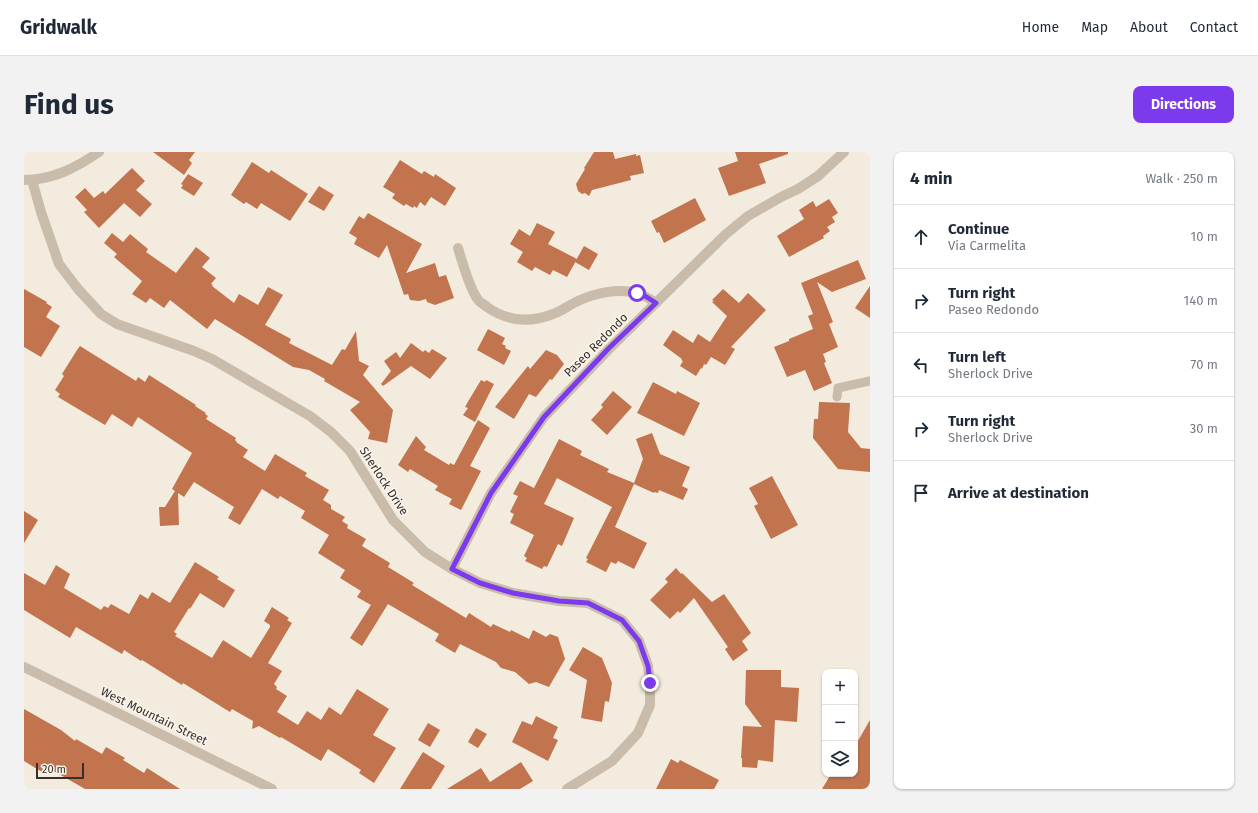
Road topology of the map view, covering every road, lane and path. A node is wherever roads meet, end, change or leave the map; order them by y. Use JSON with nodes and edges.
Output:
{"nodes":[{"id":1,"x":99,"y":152,"type":"edge"},
{"id":2,"x":844,"y":152,"type":"edge"},
{"id":3,"x":28,"y":180,"type":"edge"},
{"id":4,"x":458,"y":248,"type":"dead end"},
{"id":5,"x":656,"y":303,"type":"junction"},
{"id":6,"x":870,"y":381,"type":"edge"},
{"id":7,"x":837,"y":396,"type":"dead end"},
{"id":8,"x":452,"y":569,"type":"junction"},
{"id":9,"x":24,"y":667,"type":"edge"},
{"id":10,"x":267,"y":788,"type":"edge"},
{"id":11,"x":567,"y":789,"type":"edge"}],
"edges":[{"from":1,"to":3,"type":"street"},
{"from":2,"to":5,"type":"street","name":"Paseo Redondo"},
{"from":3,"to":8,"type":"street","name":"Sherlock Drive"},
{"from":4,"to":5,"type":"street"},
{"from":5,"to":8,"type":"street","name":"Paseo Redondo"},
{"from":6,"to":7,"type":"lane"},
{"from":8,"to":11,"type":"street","name":"Sherlock Drive"},
{"from":9,"to":10,"type":"street","name":"West Mountain Street"}]}
